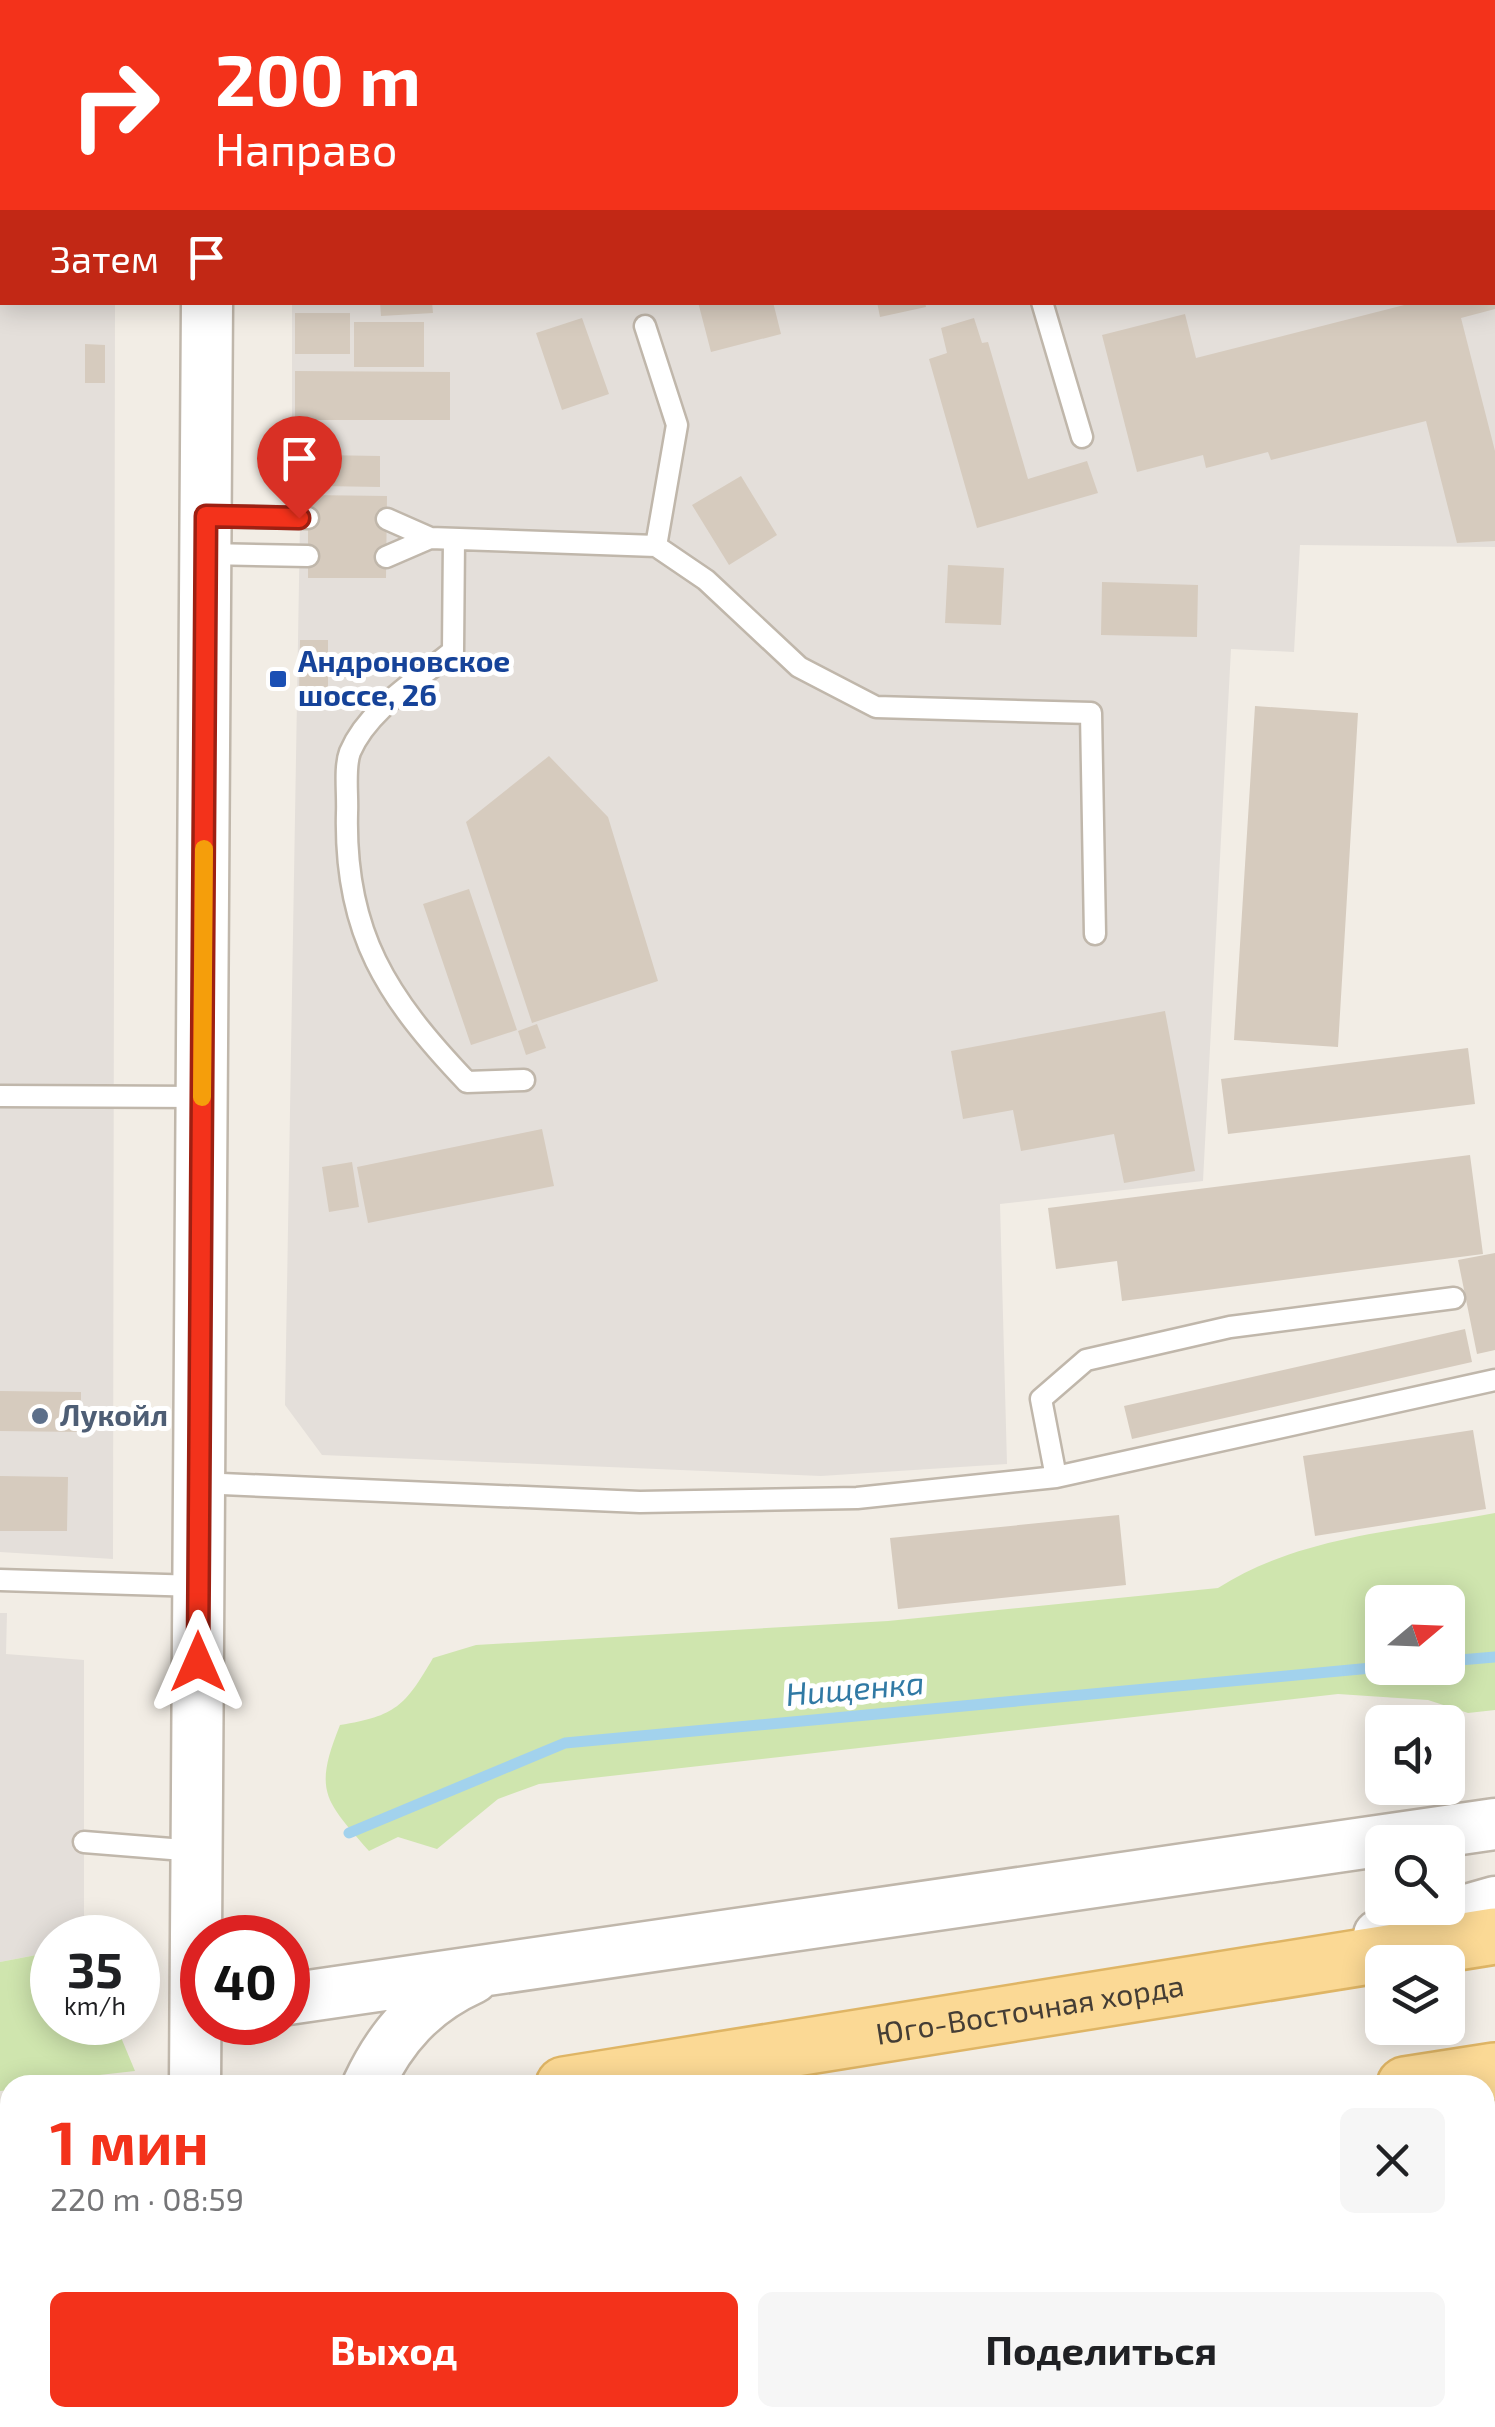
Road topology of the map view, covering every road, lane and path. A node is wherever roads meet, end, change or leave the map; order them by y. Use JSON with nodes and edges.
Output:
{"nodes":[{"id":1,"x":207,"y":305,"type":"edge"},
{"id":2,"x":1043,"y":305,"type":"edge"},
{"id":3,"x":645,"y":326,"type":"dead end"},
{"id":4,"x":1082,"y":437,"type":"dead end"},
{"id":5,"x":308,"y":518,"type":"dead end"},
{"id":6,"x":387,"y":519,"type":"dead end"},
{"id":7,"x":206,"y":535,"type":"junction"},
{"id":8,"x":430,"y":538,"type":"junction"},
{"id":9,"x":454,"y":539,"type":"junction"},
{"id":10,"x":656,"y":546,"type":"junction"},
{"id":11,"x":308,"y":556,"type":"dead end"},
{"id":12,"x":386,"y":557,"type":"dead end"},
{"id":13,"x":1095,"y":934,"type":"dead end"},
{"id":14,"x":524,"y":1080,"type":"dead end"},
{"id":15,"x":0,"y":1096,"type":"edge"},
{"id":16,"x":202,"y":1097,"type":"junction"},
{"id":17,"x":1454,"y":1298,"type":"dead end"},
{"id":18,"x":1495,"y":1380,"type":"edge"},
{"id":19,"x":1056,"y":1478,"type":"junction"},
{"id":20,"x":198,"y":1483,"type":"junction"},
{"id":21,"x":0,"y":1580,"type":"edge"},
{"id":22,"x":198,"y":1586,"type":"junction"},
{"id":23,"x":1495,"y":1824,"type":"edge"},
{"id":24,"x":84,"y":1842,"type":"dead end"},
{"id":25,"x":196,"y":1852,"type":"junction"},
{"id":26,"x":1495,"y":1902,"type":"edge"},
{"id":27,"x":197,"y":1915,"type":"edge"},
{"id":28,"x":1495,"y":1936,"type":"edge"},
{"id":29,"x":516,"y":1966,"type":"junction"},
{"id":30,"x":1212,"y":1982,"type":"junction"},
{"id":31,"x":310,"y":1996,"type":"edge"},
{"id":32,"x":197,"y":2045,"type":"edge"},
{"id":33,"x":1495,"y":2070,"type":"edge"},
{"id":34,"x":196,"y":2075,"type":"edge"},
{"id":35,"x":373,"y":2075,"type":"edge"},
{"id":36,"x":624,"y":2075,"type":"edge"},
{"id":37,"x":1469,"y":2075,"type":"edge"}],
"edges":[{"from":1,"to":7,"type":"street"},
{"from":2,"to":4,"type":"lane"},
{"from":3,"to":10,"type":"lane"},
{"from":5,"to":7,"type":"lane"},
{"from":6,"to":8,"type":"lane"},
{"from":7,"to":11,"type":"lane"},
{"from":7,"to":16,"type":"street"},
{"from":8,"to":9,"type":"lane"},
{"from":8,"to":12,"type":"lane"},
{"from":9,"to":10,"type":"lane"},
{"from":9,"to":14,"type":"lane"},
{"from":10,"to":13,"type":"lane"},
{"from":15,"to":16,"type":"lane"},
{"from":16,"to":20,"type":"street"},
{"from":17,"to":19,"type":"lane"},
{"from":18,"to":19,"type":"lane"},
{"from":19,"to":20,"type":"lane"},
{"from":20,"to":22,"type":"street"},
{"from":21,"to":22,"type":"lane"},
{"from":22,"to":25,"type":"street"},
{"from":23,"to":29,"type":"street"},
{"from":24,"to":25,"type":"lane"},
{"from":25,"to":27,"type":"street"},
{"from":26,"to":30,"type":"street"},
{"from":28,"to":30,"type":"main road","name":"Юго-Восточная хорда"},
{"from":29,"to":31,"type":"street"},
{"from":29,"to":35,"type":"street"},
{"from":30,"to":36,"type":"main road","name":"Юго-Восточная хорда"},
{"from":32,"to":34,"type":"street"},
{"from":33,"to":37,"type":"main road"}]}
